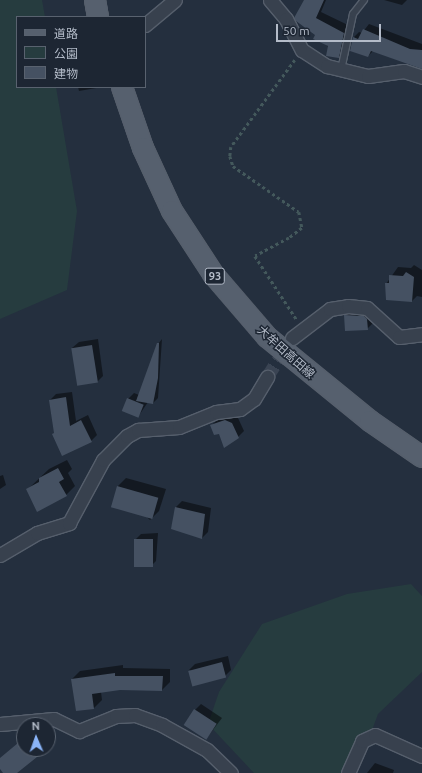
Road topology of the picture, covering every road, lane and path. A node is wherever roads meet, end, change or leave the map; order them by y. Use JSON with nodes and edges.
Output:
{"nodes":[{"id":1,"x":94,"y":0,"type":"edge"},
{"id":2,"x":175,"y":0,"type":"edge"},
{"id":3,"x":270,"y":0,"type":"edge"},
{"id":4,"x":364,"y":0,"type":"edge"},
{"id":5,"x":98,"y":16,"type":"edge"},
{"id":6,"x":146,"y":24,"type":"edge"},
{"id":7,"x":302,"y":50,"type":"junction"},
{"id":8,"x":341,"y":70,"type":"junction"},
{"id":9,"x":422,"y":77,"type":"edge"},
{"id":10,"x":122,"y":88,"type":"edge"},
{"id":11,"x":303,"y":328,"type":"junction"},
{"id":12,"x":422,"y":334,"type":"edge"},
{"id":13,"x":292,"y":338,"type":"tunnel mouth"},
{"id":14,"x":267,"y":377,"type":"tunnel mouth"},
{"id":15,"x":422,"y":457,"type":"edge"},
{"id":16,"x":0,"y":555,"type":"edge"},
{"id":17,"x":0,"y":724,"type":"edge"},
{"id":18,"x":422,"y":756,"type":"edge"},
{"id":19,"x":231,"y":773,"type":"edge"},
{"id":20,"x":348,"y":773,"type":"edge"}],
"edges":[{"from":1,"to":5,"type":"main road"},
{"from":2,"to":6,"type":"street"},
{"from":3,"to":7,"type":"street"},
{"from":4,"to":8,"type":"lane"},
{"from":7,"to":8,"type":"street"},
{"from":7,"to":11,"type":"path"},
{"from":8,"to":9,"type":"street"},
{"from":10,"to":15,"type":"main road","name":"大牟田高田線","number":"93"},
{"from":11,"to":12,"type":"street"},
{"from":11,"to":13,"type":"street"},
{"from":14,"to":16,"type":"street"},
{"from":17,"to":19,"type":"street"},
{"from":18,"to":20,"type":"street"}]}
